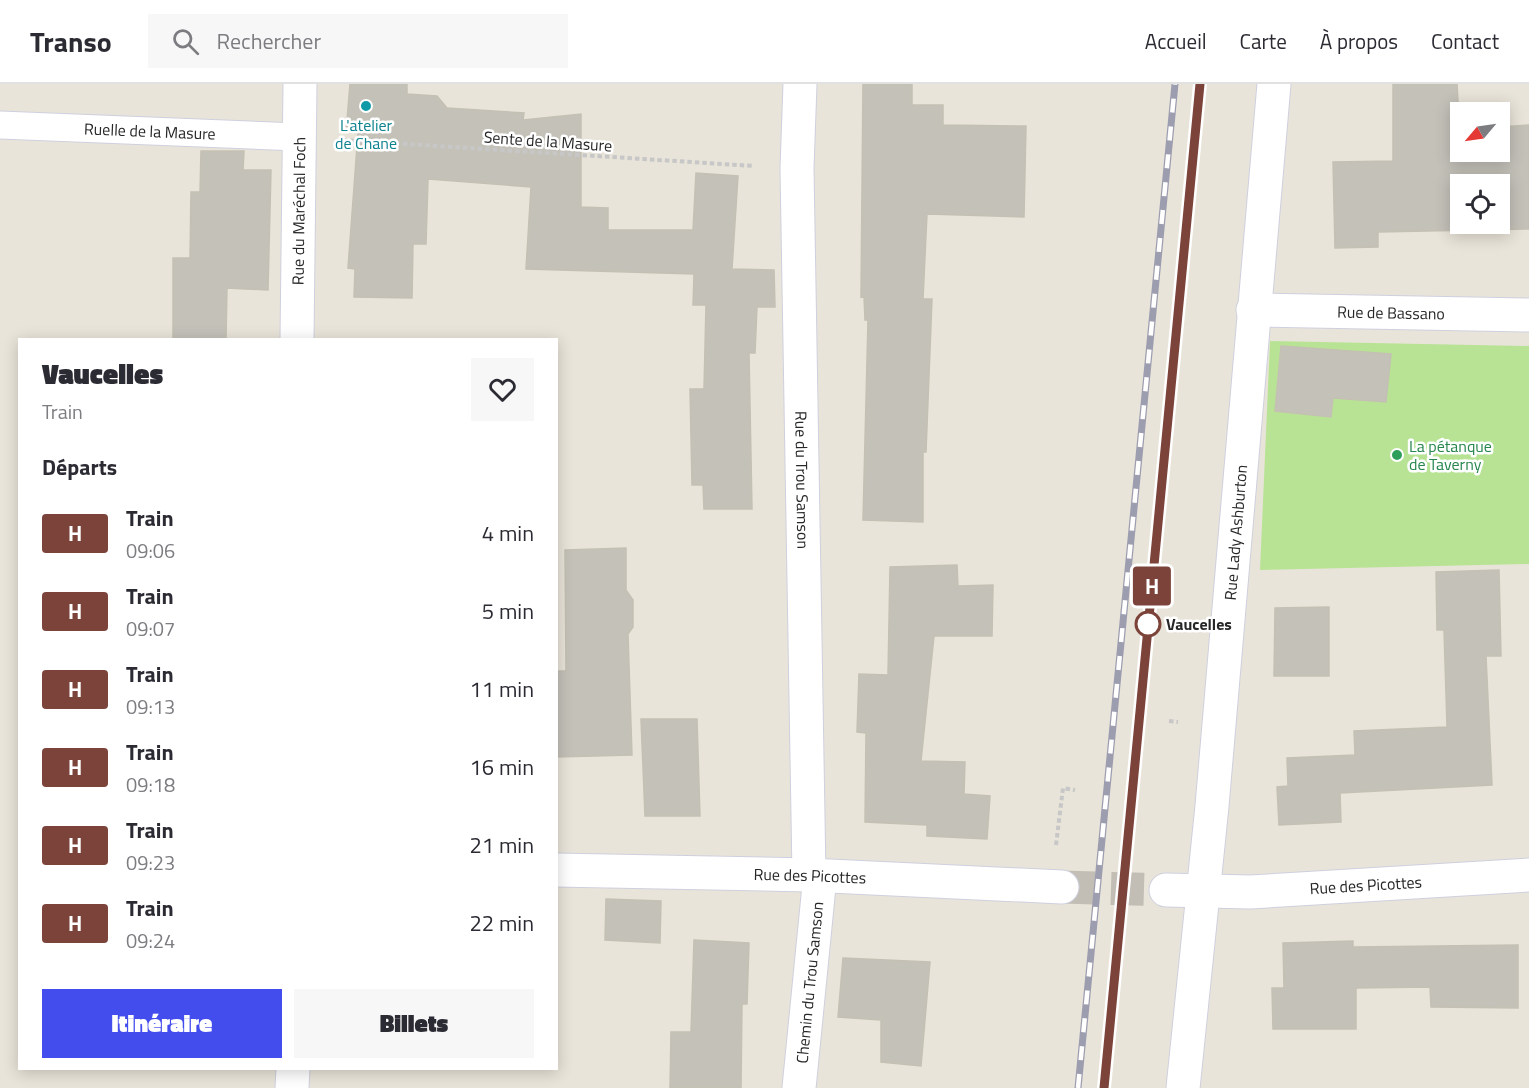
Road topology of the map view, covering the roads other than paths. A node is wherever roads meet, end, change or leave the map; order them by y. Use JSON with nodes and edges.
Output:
{"nodes":[{"id":1,"x":300,"y":84,"type":"edge"},
{"id":2,"x":800,"y":84,"type":"edge"},
{"id":3,"x":1274,"y":84,"type":"edge"},
{"id":4,"x":0,"y":125,"type":"edge"},
{"id":5,"x":298,"y":137,"type":"junction"},
{"id":6,"x":1253,"y":310,"type":"junction"},
{"id":7,"x":1529,"y":315,"type":"edge"},
{"id":8,"x":297,"y":338,"type":"edge"},
{"id":9,"x":558,"y":870,"type":"edge"},
{"id":10,"x":814,"y":875,"type":"junction"},
{"id":11,"x":1529,"y":875,"type":"edge"},
{"id":12,"x":1062,"y":887,"type":"tunnel mouth"},
{"id":13,"x":1167,"y":890,"type":"tunnel mouth"},
{"id":14,"x":1201,"y":891,"type":"junction"},
{"id":15,"x":292,"y":1070,"type":"edge"},
{"id":16,"x":292,"y":1088,"type":"edge"},
{"id":17,"x":799,"y":1088,"type":"edge"},
{"id":18,"x":1183,"y":1088,"type":"edge"}],
"edges":[{"from":1,"to":5,"type":"street","name":"Rue du Maréchal Foch"},
{"from":2,"to":10,"type":"street","name":"Rue du Trou Samson"},
{"from":3,"to":6,"type":"street","name":"Rue Lady Ashburton"},
{"from":4,"to":5,"type":"lane","name":"Ruelle de la Masure"},
{"from":5,"to":8,"type":"street","name":"Rue du Maréchal Foch"},
{"from":6,"to":7,"type":"street","name":"Rue de Bassano"},
{"from":6,"to":14,"type":"street","name":"Rue Lady Ashburton"},
{"from":9,"to":10,"type":"street","name":"Rue des Picottes"},
{"from":10,"to":12,"type":"street","name":"Rue des Picottes"},
{"from":10,"to":17,"type":"street","name":"Chemin du Trou Samson"},
{"from":11,"to":14,"type":"street","name":"Rue des Picottes"},
{"from":13,"to":14,"type":"street","name":"Rue des Picottes"},
{"from":14,"to":18,"type":"street","name":"Rue Lady Ashburton"},
{"from":15,"to":16,"type":"street"}]}
